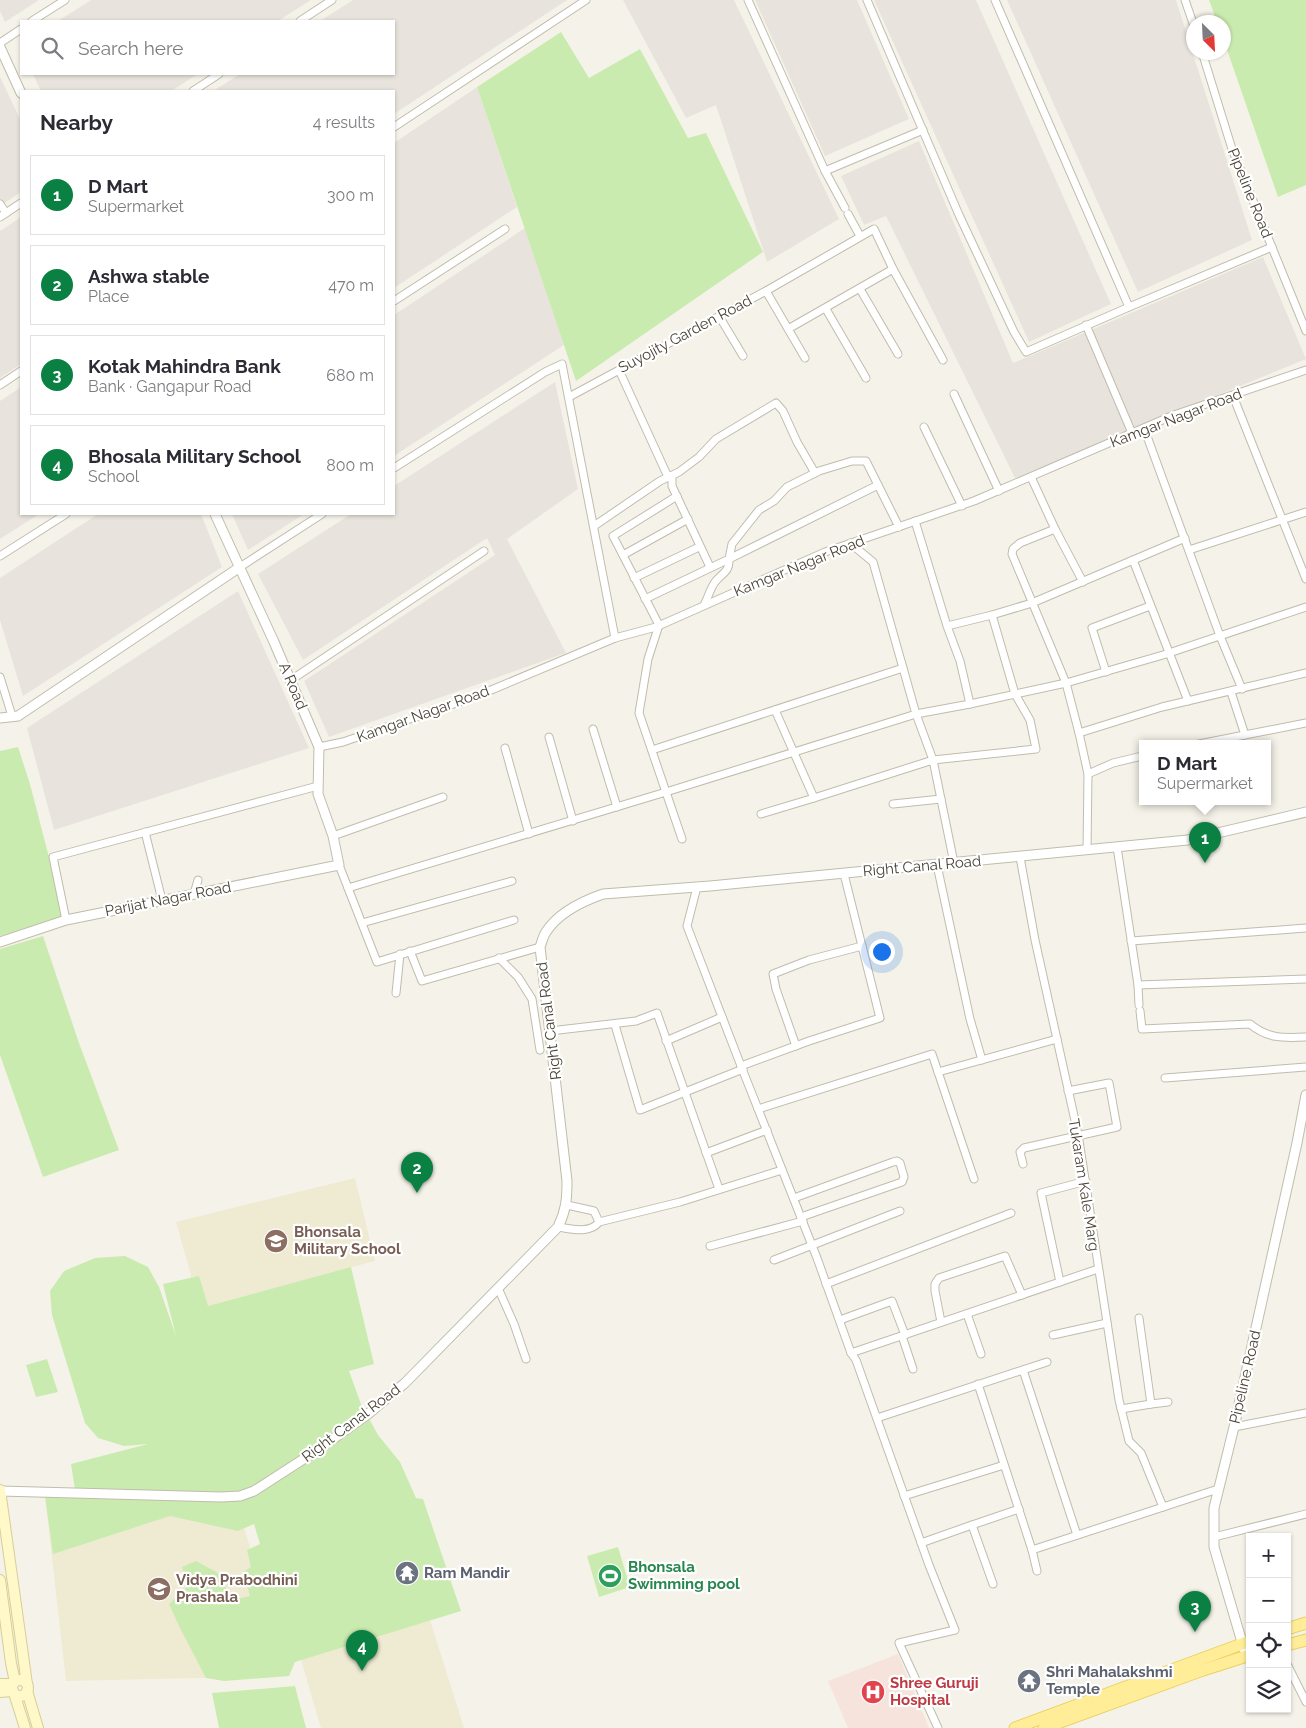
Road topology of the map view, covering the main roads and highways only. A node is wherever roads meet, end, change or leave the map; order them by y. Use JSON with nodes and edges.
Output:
{"nodes":[{"id":1,"x":0,"y":1490,"type":"edge"},
{"id":2,"x":0,"y":1580,"type":"edge"},
{"id":3,"x":1306,"y":1623,"type":"edge"},
{"id":4,"x":1291,"y":1628,"type":"edge"},
{"id":5,"x":1306,"y":1640,"type":"edge"},
{"id":6,"x":1246,"y":1642,"type":"edge"},
{"id":7,"x":1291,"y":1644,"type":"edge"},
{"id":8,"x":1246,"y":1657,"type":"edge"},
{"id":9,"x":0,"y":1684,"type":"edge"},
{"id":10,"x":14,"y":1687,"type":"junction"},
{"id":11,"x":27,"y":1687,"type":"junction"},
{"id":12,"x":0,"y":1692,"type":"edge"},
{"id":13,"x":1031,"y":1726,"type":"edge"},
{"id":14,"x":25,"y":1728,"type":"edge"},
{"id":15,"x":38,"y":1728,"type":"edge"},
{"id":16,"x":1015,"y":1728,"type":"edge"},
{"id":17,"x":1044,"y":1728,"type":"edge"}],
"edges":[{"from":1,"to":11,"type":"main road"},
{"from":2,"to":10,"type":"main road"},
{"from":3,"to":4,"type":"main road"},
{"from":5,"to":7,"type":"main road"},
{"from":6,"to":13,"type":"main road"},
{"from":8,"to":17,"type":"main road"},
{"from":9,"to":10,"type":"main road"},
{"from":10,"to":11,"type":"main road"},
{"from":10,"to":12,"type":"main road"},
{"from":10,"to":14,"type":"main road"},
{"from":11,"to":15,"type":"main road"},
{"from":13,"to":16,"type":"main road"}]}
